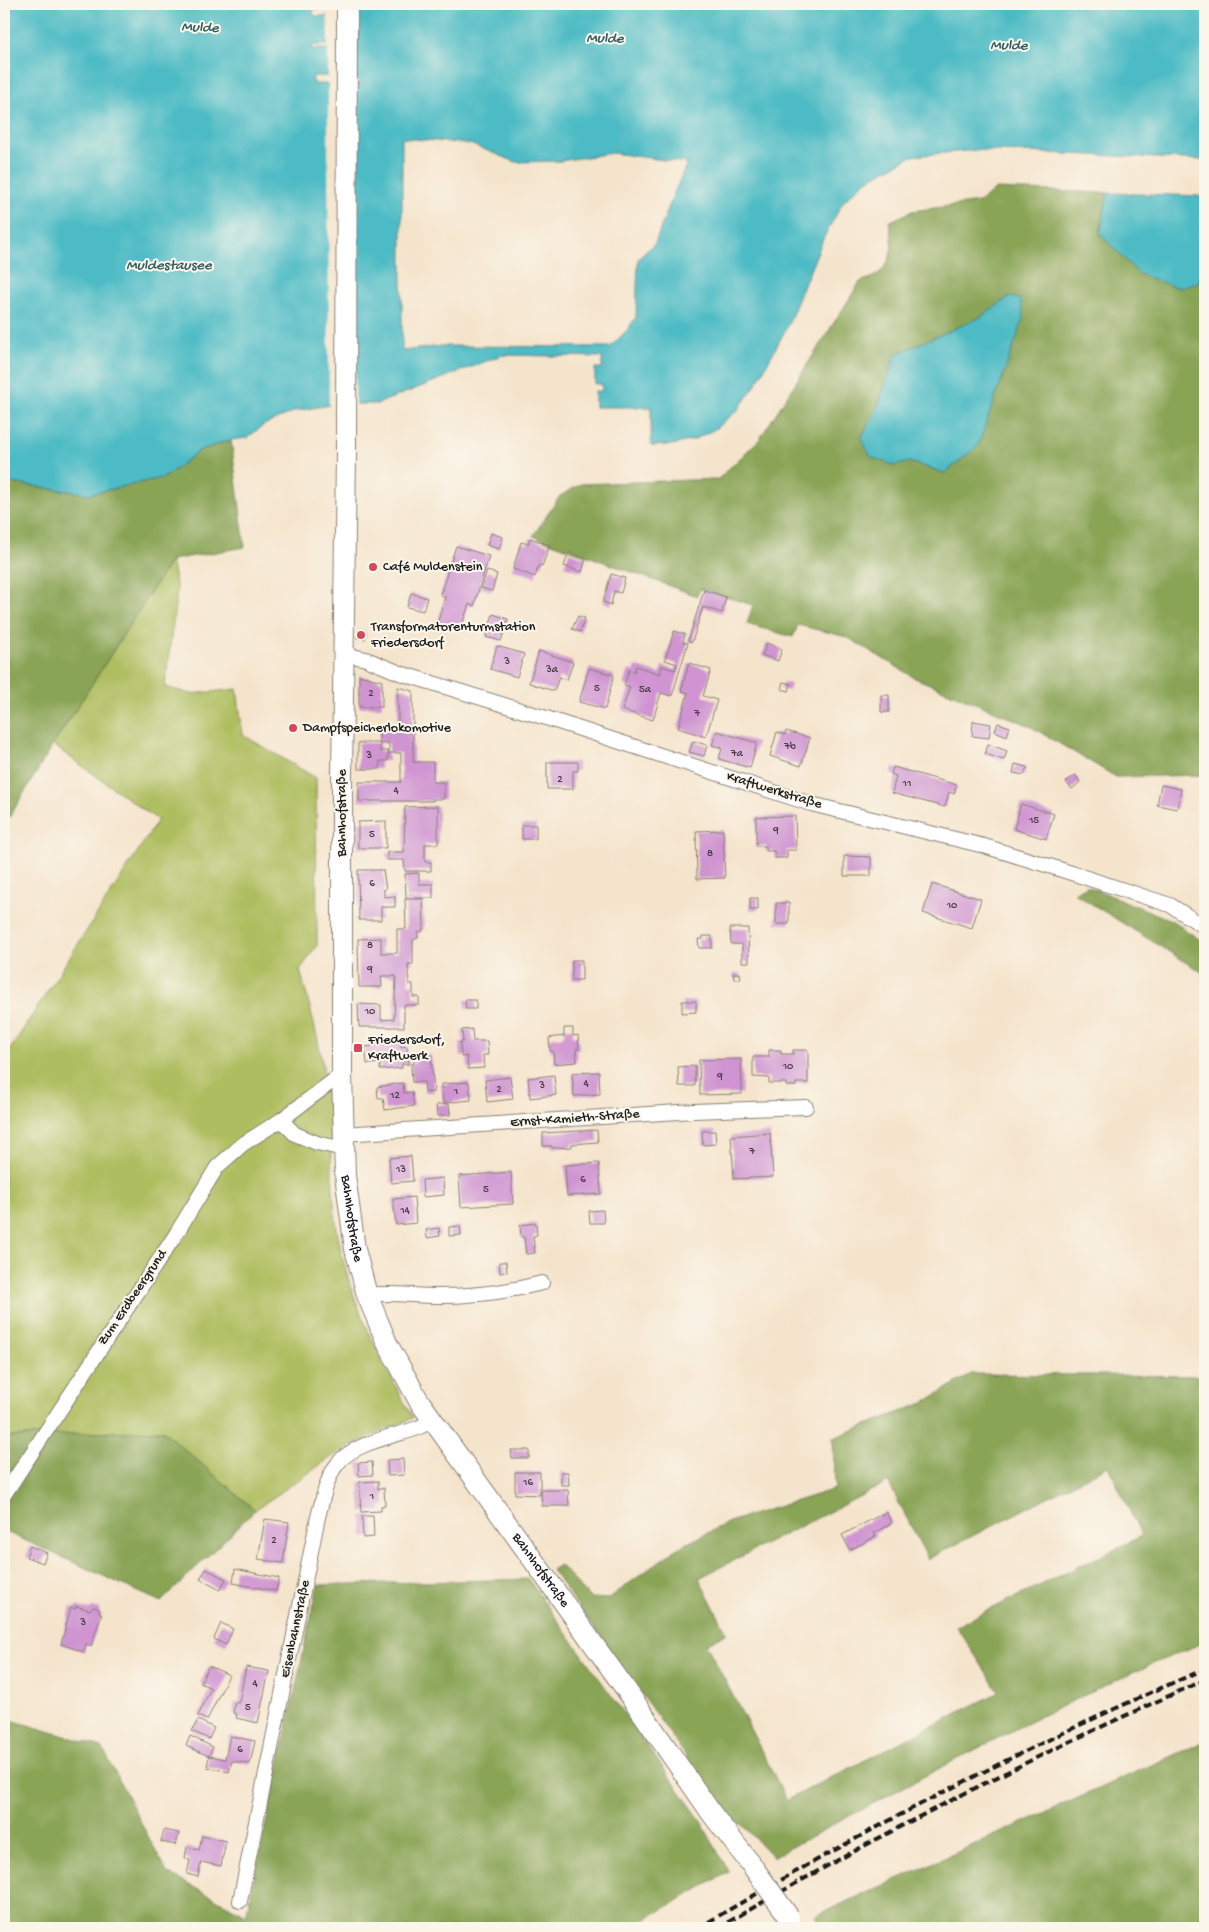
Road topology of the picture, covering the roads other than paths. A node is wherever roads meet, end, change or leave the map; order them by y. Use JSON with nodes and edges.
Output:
{"nodes":[{"id":1,"x":347,"y":4,"type":"edge"},
{"id":2,"x":343,"y":654,"type":"junction"},
{"id":3,"x":1205,"y":926,"type":"edge"},
{"id":4,"x":342,"y":1074,"type":"junction"},
{"id":5,"x":806,"y":1107,"type":"dead end"},
{"id":6,"x":281,"y":1120,"type":"junction"},
{"id":7,"x":343,"y":1142,"type":"junction"},
{"id":8,"x":542,"y":1283,"type":"dead end"},
{"id":9,"x":367,"y":1295,"type":"junction"},
{"id":10,"x":432,"y":1420,"type":"junction"},
{"id":11,"x":4,"y":1495,"type":"edge"},
{"id":12,"x":240,"y":1901,"type":"dead end"},
{"id":13,"x":793,"y":1922,"type":"edge"}],
"edges":[{"from":1,"to":2,"type":"main road","name":"Bahnhofstraße"},
{"from":2,"to":3,"type":"street","name":"Kraftwerkstraße"},
{"from":2,"to":4,"type":"main road","name":"Bahnhofstraße"},
{"from":4,"to":6,"type":"street","name":"Zum Erdbeergrund"},
{"from":4,"to":7,"type":"main road","name":"Bahnhofstraße"},
{"from":5,"to":7,"type":"street","name":"Ernst-Kamieth-Straße"},
{"from":6,"to":7,"type":"street"},
{"from":6,"to":11,"type":"street","name":"Zum Erdbeergrund"},
{"from":7,"to":9,"type":"main road","name":"Bahnhofstraße"},
{"from":8,"to":9,"type":"street"},
{"from":9,"to":10,"type":"main road","name":"Bahnhofstraße"},
{"from":10,"to":12,"type":"street","name":"Eisenbahnstraße"},
{"from":10,"to":13,"type":"main road","name":"Bahnhofstraße","bridge":true}]}
